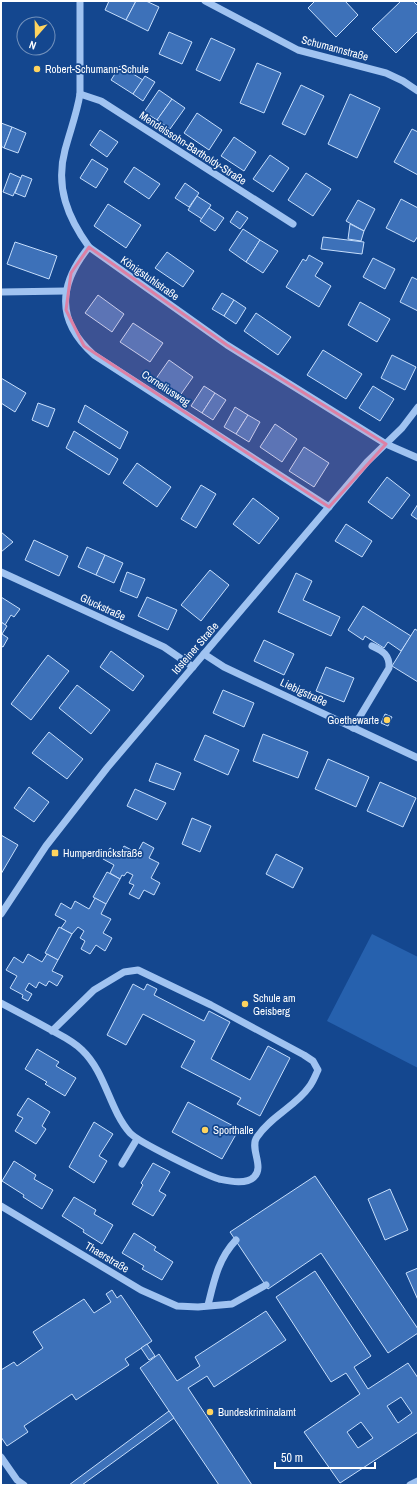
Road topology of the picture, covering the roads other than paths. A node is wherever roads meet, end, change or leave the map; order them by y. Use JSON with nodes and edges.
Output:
{"nodes":[{"id":1,"x":80,"y":1,"type":"edge"},
{"id":2,"x":205,"y":1,"type":"edge"},
{"id":3,"x":418,"y":91,"type":"edge"},
{"id":4,"x":80,"y":94,"type":"junction"},
{"id":5,"x":293,"y":224,"type":"dead end"},
{"id":6,"x":89,"y":248,"type":"junction"},
{"id":7,"x":66,"y":291,"type":"junction"},
{"id":8,"x":1,"y":292,"type":"edge"},
{"id":9,"x":418,"y":407,"type":"edge"},
{"id":10,"x":386,"y":444,"type":"junction"},
{"id":11,"x":418,"y":458,"type":"edge"},
{"id":12,"x":329,"y":508,"type":"junction"},
{"id":13,"x":1,"y":572,"type":"edge"},
{"id":14,"x":372,"y":646,"type":"dead end"},
{"id":15,"x":204,"y":654,"type":"junction"},
{"id":16,"x":193,"y":667,"type":"junction"},
{"id":17,"x":353,"y":728,"type":"junction"},
{"id":18,"x":418,"y":758,"type":"edge"},
{"id":19,"x":1,"y":914,"type":"edge"},
{"id":20,"x":1,"y":1003,"type":"edge"},
{"id":21,"x":52,"y":1031,"type":"junction"},
{"id":22,"x":138,"y":1139,"type":"junction"},
{"id":23,"x":122,"y":1164,"type":"dead end"},
{"id":24,"x":1,"y":1206,"type":"edge"},
{"id":25,"x":236,"y":1240,"type":"dead end"},
{"id":26,"x":266,"y":1285,"type":"dead end"},
{"id":27,"x":208,"y":1305,"type":"junction"},
{"id":28,"x":1,"y":1457,"type":"edge"},
{"id":29,"x":418,"y":1481,"type":"edge"},
{"id":30,"x":24,"y":1485,"type":"edge"},
{"id":31,"x":410,"y":1485,"type":"edge"}],
"edges":[{"from":1,"to":4,"type":"street","name":"Königstuhlstraße"},
{"from":2,"to":3,"type":"street","name":"Schumannstraße"},
{"from":4,"to":5,"type":"street","name":"Mendelssohn-Bartholdy-Straße"},
{"from":4,"to":6,"type":"street","name":"Königstuhlstraße"},
{"from":6,"to":7,"type":"street","name":"Corneliusweg"},
{"from":6,"to":10,"type":"street","name":"Königstuhlstraße"},
{"from":7,"to":8,"type":"street"},
{"from":7,"to":12,"type":"street","name":"Corneliusweg"},
{"from":9,"to":10,"type":"street","name":"Idsteiner Straße"},
{"from":10,"to":11,"type":"street","name":"Königstuhlstraße"},
{"from":10,"to":12,"type":"street","name":"Idsteiner Straße"},
{"from":12,"to":15,"type":"street","name":"Idsteiner Straße"},
{"from":13,"to":16,"type":"street","name":"Gluckstraße"},
{"from":14,"to":17,"type":"street"},
{"from":15,"to":16,"type":"street","name":"Idsteiner Straße"},
{"from":15,"to":17,"type":"street","name":"Liebigstraße"},
{"from":16,"to":19,"type":"street","name":"Idsteiner Straße"},
{"from":17,"to":18,"type":"street","name":"Liebigstraße"},
{"from":20,"to":21,"type":"street"},
{"from":21,"to":22,"type":"street"},
{"from":21,"to":22,"type":"street"},
{"from":22,"to":23,"type":"street"},
{"from":24,"to":27,"type":"street","name":"Thaerstraße"},
{"from":25,"to":27,"type":"street"},
{"from":26,"to":27,"type":"street","name":"Thaerstraße"},
{"from":28,"to":30,"type":"street"},
{"from":29,"to":31,"type":"street"}]}
